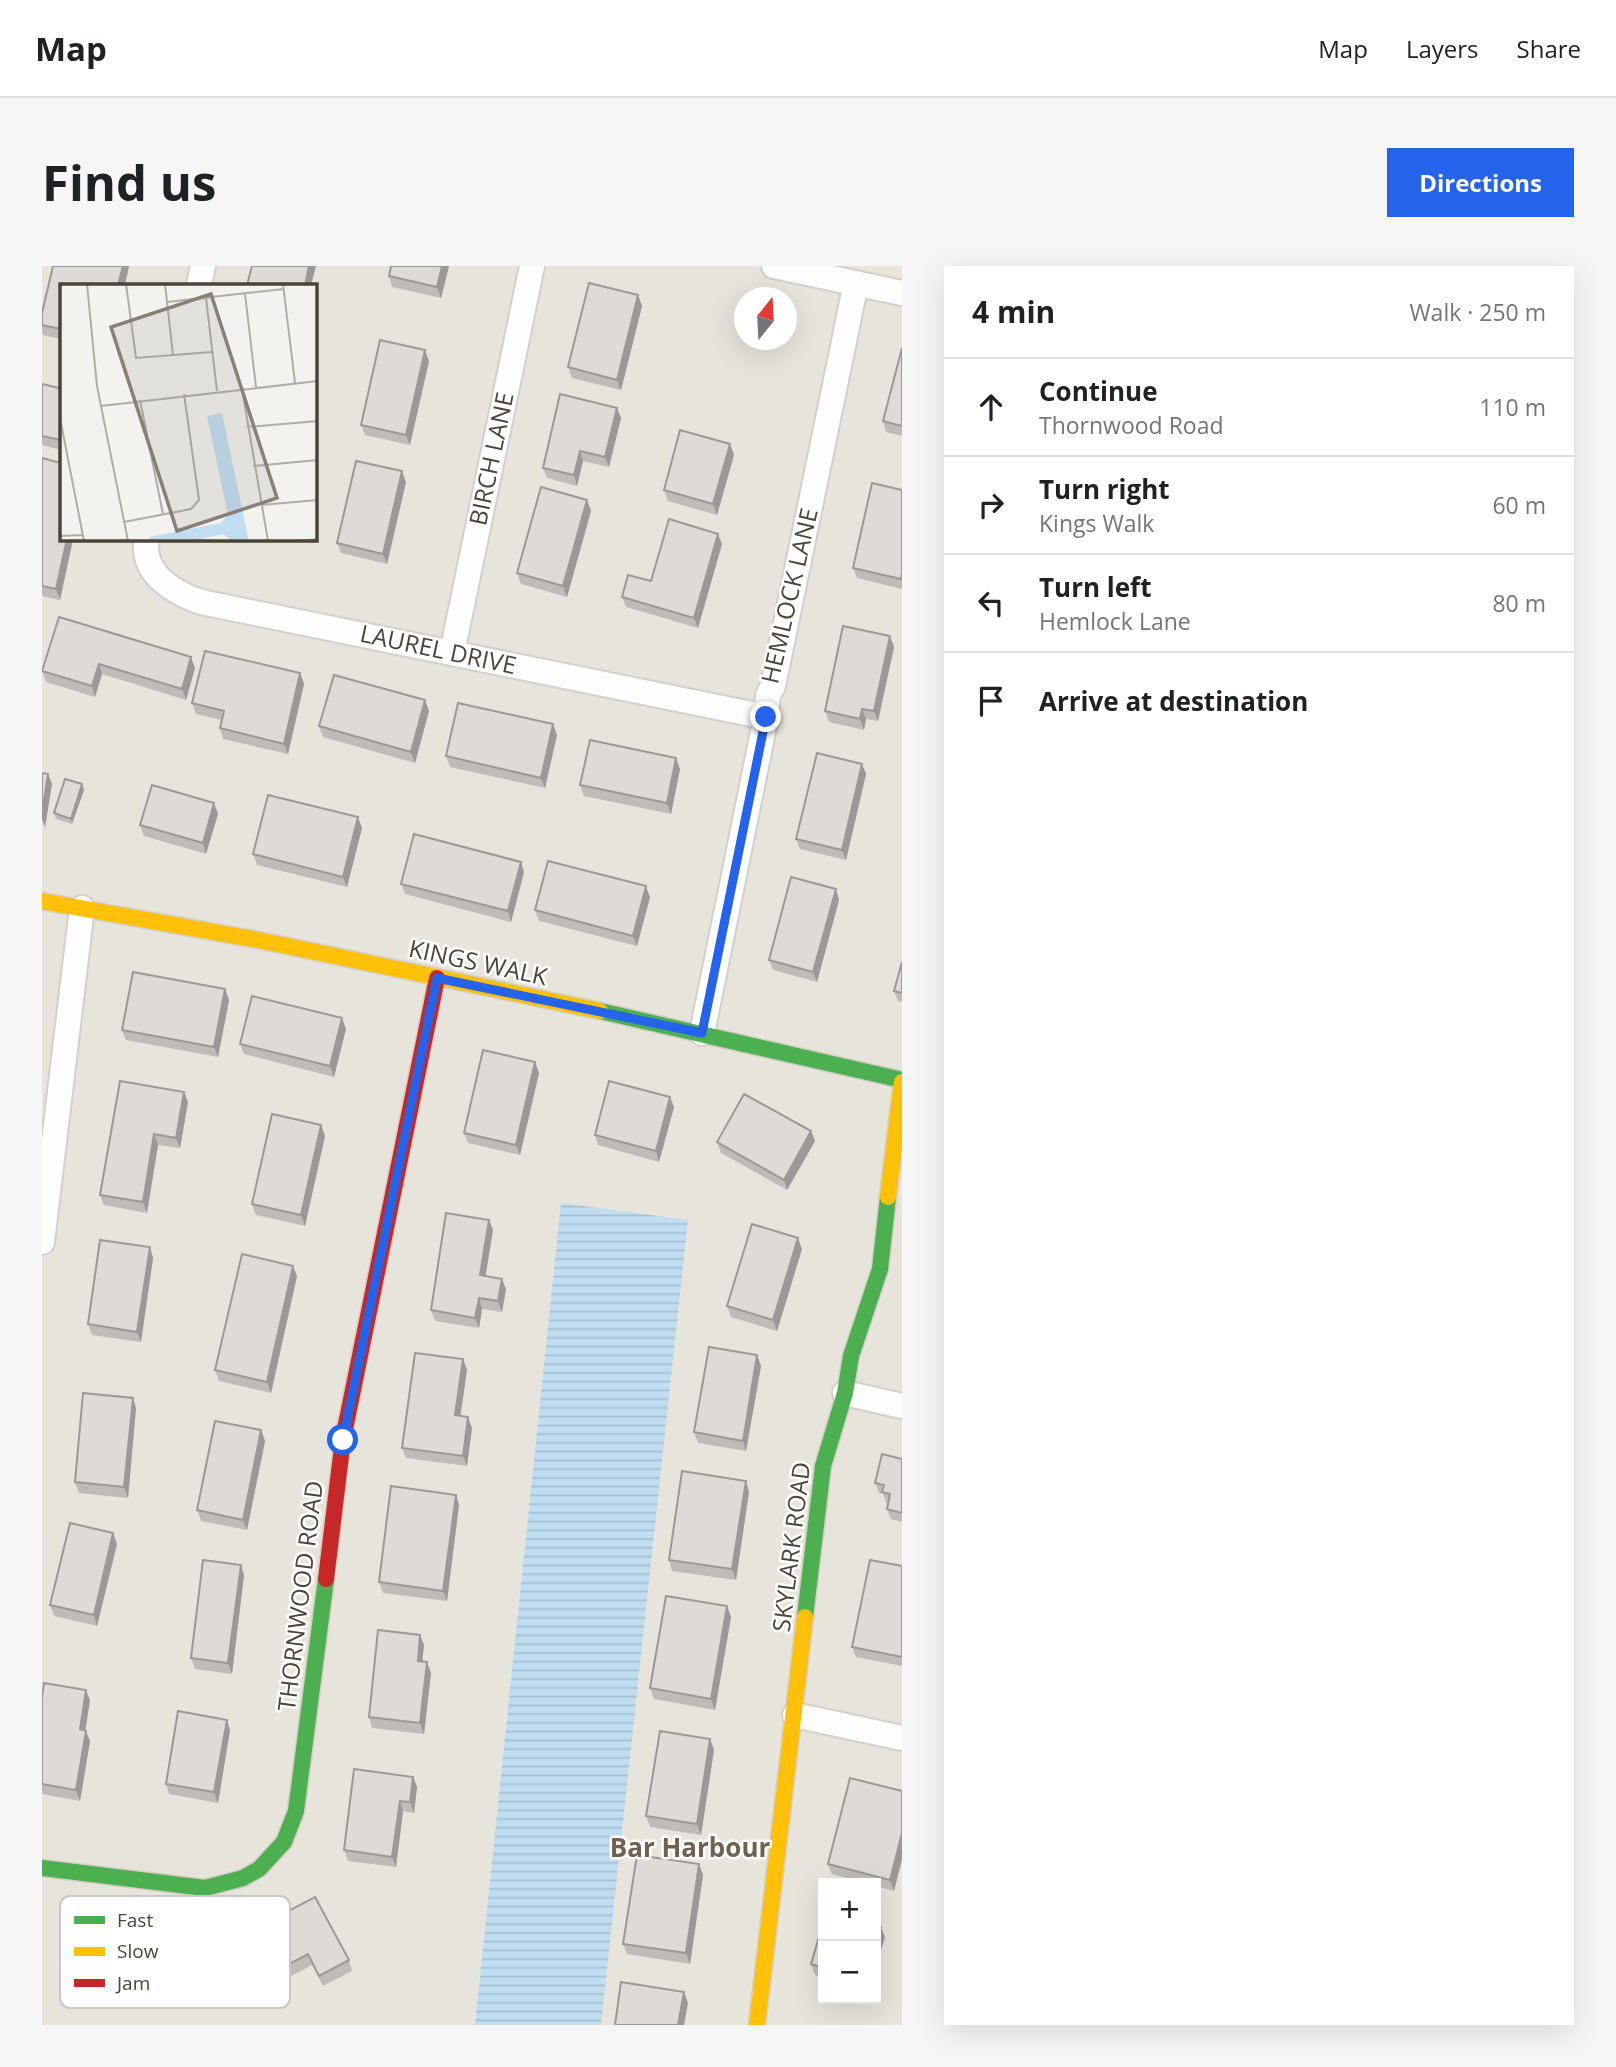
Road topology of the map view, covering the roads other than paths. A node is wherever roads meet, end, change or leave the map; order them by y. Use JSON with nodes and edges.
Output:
{"nodes":[{"id":1,"x":203,"y":266,"type":"edge"},
{"id":2,"x":532,"y":266,"type":"edge"},
{"id":3,"x":774,"y":266,"type":"edge"},
{"id":4,"x":856,"y":283,"type":"junction"},
{"id":5,"x":199,"y":284,"type":"edge"},
{"id":6,"x":902,"y":292,"type":"edge"},
{"id":7,"x":147,"y":541,"type":"edge"},
{"id":8,"x":452,"y":653,"type":"junction"},
{"id":9,"x":766,"y":717,"type":"junction"},
{"id":10,"x":42,"y":901,"type":"edge"},
{"id":11,"x":82,"y":908,"type":"junction"},
{"id":12,"x":437,"y":978,"type":"junction"},
{"id":13,"x":702,"y":1033,"type":"junction"},
{"id":14,"x":902,"y":1081,"type":"edge"},
{"id":15,"x":42,"y":1242,"type":"edge"},
{"id":16,"x":845,"y":1393,"type":"junction"},
{"id":17,"x":902,"y":1406,"type":"edge"},
{"id":18,"x":795,"y":1715,"type":"junction"},
{"id":19,"x":902,"y":1738,"type":"edge"},
{"id":20,"x":42,"y":1868,"type":"edge"},
{"id":21,"x":757,"y":2025,"type":"edge"}],
"edges":[{"from":1,"to":5,"type":"street"},
{"from":2,"to":8,"type":"street","name":"BIRCH LANE"},
{"from":3,"to":4,"type":"street"},
{"from":4,"to":6,"type":"street"},
{"from":4,"to":9,"type":"street","name":"HEMLOCK LANE"},
{"from":7,"to":8,"type":"street","name":"LAUREL DRIVE"},
{"from":8,"to":9,"type":"street","name":"LAUREL DRIVE"},
{"from":9,"to":13,"type":"street","name":"HEMLOCK LANE"},
{"from":10,"to":11,"type":"street","name":"KINGS WALK"},
{"from":11,"to":12,"type":"street","name":"KINGS WALK"},
{"from":11,"to":15,"type":"street"},
{"from":12,"to":13,"type":"street","name":"KINGS WALK"},
{"from":12,"to":20,"type":"street","name":"THORNWOOD ROAD"},
{"from":13,"to":14,"type":"street","name":"KINGS WALK"},
{"from":14,"to":16,"type":"street","name":"SKYLARK ROAD"},
{"from":16,"to":17,"type":"street"},
{"from":16,"to":18,"type":"street","name":"SKYLARK ROAD"},
{"from":18,"to":19,"type":"street"},
{"from":18,"to":21,"type":"street","name":"SKYLARK ROAD"}]}
